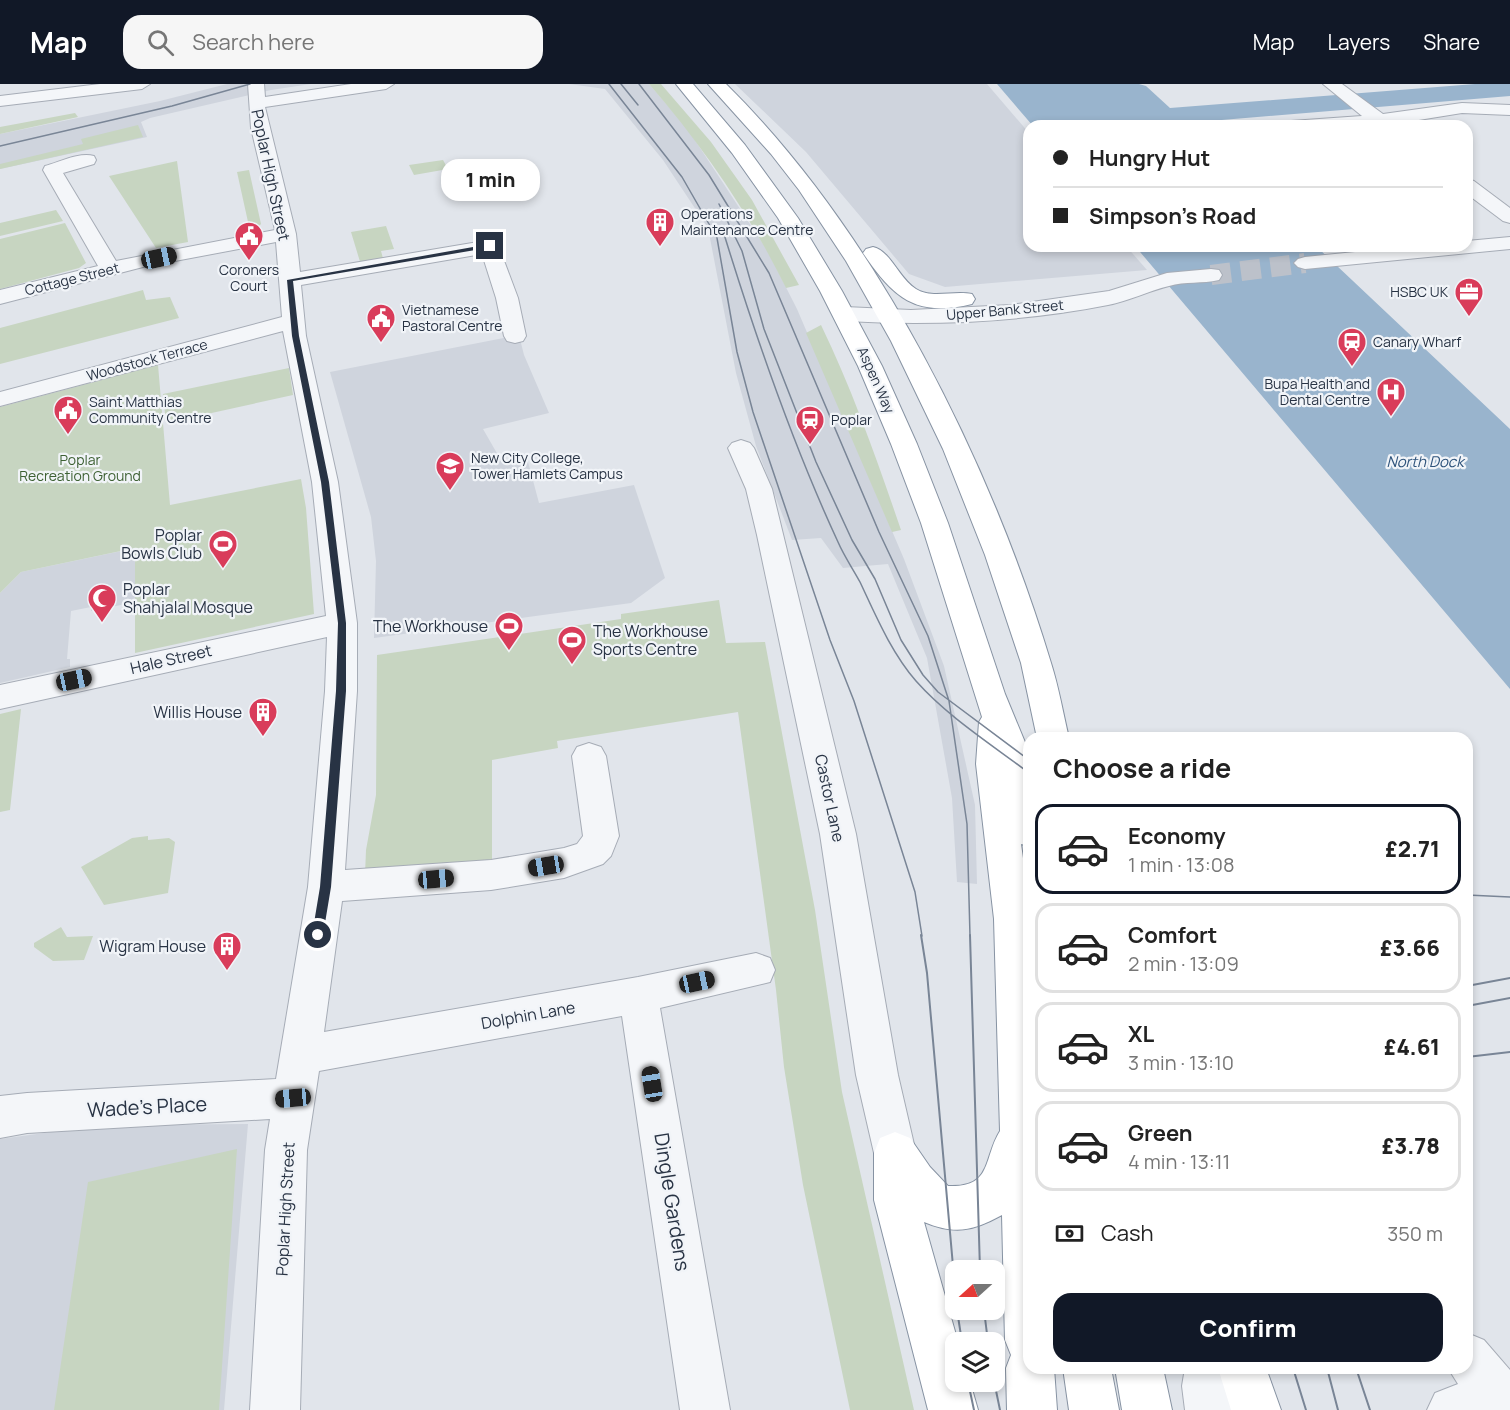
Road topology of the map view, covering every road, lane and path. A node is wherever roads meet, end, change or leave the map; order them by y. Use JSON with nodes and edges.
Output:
{"nodes":[{"id":1,"x":142,"y":84,"type":"edge"},
{"id":2,"x":386,"y":84,"type":"edge"},
{"id":3,"x":684,"y":84,"type":"edge"},
{"id":4,"x":716,"y":84,"type":"edge"},
{"id":5,"x":1334,"y":86,"type":"edge"},
{"id":6,"x":17,"y":91,"type":"edge"},
{"id":7,"x":256,"y":94,"type":"edge"},
{"id":8,"x":0,"y":101,"type":"edge"},
{"id":9,"x":1510,"y":110,"type":"edge"},
{"id":10,"x":747,"y":115,"type":"junction"},
{"id":11,"x":1379,"y":120,"type":"edge"},
{"id":12,"x":87,"y":160,"type":"dead end"},
{"id":13,"x":1473,"y":190,"type":"edge"},
{"id":14,"x":1510,"y":218,"type":"edge"},
{"id":15,"x":286,"y":234,"type":"junction"},
{"id":16,"x":1510,"y":243,"type":"edge"},
{"id":17,"x":1473,"y":247,"type":"edge"},
{"id":18,"x":1419,"y":252,"type":"edge"},
{"id":19,"x":1305,"y":263,"type":"tunnel mouth"},
{"id":20,"x":110,"y":269,"type":"junction"},
{"id":21,"x":1211,"y":275,"type":"tunnel mouth"},
{"id":22,"x":1105,"y":278,"type":"dead end"},
{"id":23,"x":1156,"y":279,"type":"junction"},
{"id":24,"x":290,"y":280,"type":"junction"},
{"id":25,"x":0,"y":297,"type":"edge"},
{"id":26,"x":966,"y":306,"type":"junction"},
{"id":27,"x":845,"y":314,"type":"junction"},
{"id":28,"x":890,"y":318,"type":"junction"},
{"id":29,"x":294,"y":321,"type":"junction"},
{"id":30,"x":515,"y":336,"type":"dead end"},
{"id":31,"x":921,"y":378,"type":"junction"},
{"id":32,"x":0,"y":399,"type":"edge"},
{"id":33,"x":741,"y":448,"type":"dead end"},
{"id":34,"x":342,"y":623,"type":"junction"},
{"id":35,"x":1037,"y":665,"type":"junction"},
{"id":36,"x":0,"y":697,"type":"edge"},
{"id":37,"x":995,"y":714,"type":"junction"},
{"id":38,"x":1052,"y":732,"type":"edge"},
{"id":39,"x":1068,"y":732,"type":"edge"},
{"id":40,"x":589,"y":756,"type":"dead end"},
{"id":41,"x":1023,"y":800,"type":"edge"},
{"id":42,"x":326,"y":887,"type":"junction"},
{"id":43,"x":756,"y":970,"type":"dead end"},
{"id":44,"x":638,"y":995,"type":"junction"},
{"id":45,"x":300,"y":1055,"type":"junction"},
{"id":46,"x":293,"y":1098,"type":"junction"},
{"id":47,"x":1021,"y":1116,"type":"junction"},
{"id":48,"x":0,"y":1117,"type":"edge"},
{"id":49,"x":895,"y":1153,"type":"junction"},
{"id":50,"x":1023,"y":1172,"type":"edge"},
{"id":51,"x":1473,"y":1364,"type":"edge"},
{"id":52,"x":1030,"y":1374,"type":"edge"},
{"id":53,"x":1089,"y":1374,"type":"edge"},
{"id":54,"x":1140,"y":1374,"type":"edge"},
{"id":55,"x":1208,"y":1374,"type":"edge"},
{"id":56,"x":1244,"y":1374,"type":"edge"},
{"id":57,"x":1510,"y":1407,"type":"edge"},
{"id":58,"x":275,"y":1410,"type":"edge"},
{"id":59,"x":705,"y":1410,"type":"edge"},
{"id":60,"x":953,"y":1410,"type":"edge"},
{"id":61,"x":1032,"y":1410,"type":"edge"},
{"id":62,"x":1094,"y":1410,"type":"edge"},
{"id":63,"x":1147,"y":1410,"type":"edge"},
{"id":64,"x":1210,"y":1410,"type":"edge"},
{"id":65,"x":1256,"y":1410,"type":"edge"},
{"id":66,"x":1452,"y":1410,"type":"edge"},
{"id":67,"x":1499,"y":1410,"type":"edge"}],
"edges":[{"from":1,"to":6,"type":"street"},
{"from":2,"to":7,"type":"street"},
{"from":3,"to":27,"type":"highway","name":"Aspen Way"},
{"from":4,"to":10,"type":"highway"},
{"from":5,"to":11,"type":"street"},
{"from":6,"to":8,"type":"street"},
{"from":7,"to":15,"type":"street","name":"Poplar High Street"},
{"from":9,"to":11,"type":"street"},
{"from":10,"to":26,"type":"highway"},
{"from":10,"to":28,"type":"highway"},
{"from":12,"to":20,"type":"street"},
{"from":13,"to":14,"type":"street"},
{"from":15,"to":20,"type":"street","name":"Cottage Street"},
{"from":15,"to":24,"type":"street","name":"Poplar High Street"},
{"from":16,"to":17,"type":"street"},
{"from":18,"to":19,"type":"street"},
{"from":20,"to":25,"type":"street","name":"Cottage Street"},
{"from":21,"to":23,"type":"street"},
{"from":22,"to":23,"type":"street"},
{"from":23,"to":26,"type":"street","name":"Upper Bank Street"},
{"from":24,"to":29,"type":"street","name":"Poplar High Street"},
{"from":24,"to":30,"type":"street"},
{"from":26,"to":28,"type":"street","name":"Upper Bank Street"},
{"from":26,"to":31,"type":"street"},
{"from":27,"to":28,"type":"street","name":"Upper Bank Street"},
{"from":27,"to":37,"type":"highway","name":"Aspen Way"},
{"from":28,"to":31,"type":"highway"},
{"from":29,"to":32,"type":"street","name":"Woodstock Terrace"},
{"from":29,"to":34,"type":"street","name":"Poplar High Street"},
{"from":31,"to":35,"type":"highway"},
{"from":33,"to":49,"type":"street","name":"Castor Lane"},
{"from":34,"to":36,"type":"street","name":"Hale Street"},
{"from":34,"to":42,"type":"street","name":"Poplar High Street"},
{"from":35,"to":38,"type":"highway"},
{"from":35,"to":39,"type":"highway"},
{"from":37,"to":41,"type":"highway"},
{"from":37,"to":47,"type":"highway"},
{"from":40,"to":42,"type":"street"},
{"from":42,"to":45,"type":"street","name":"Poplar High Street"},
{"from":43,"to":44,"type":"street","name":"Dolphin Lane"},
{"from":44,"to":45,"type":"street","name":"Dolphin Lane"},
{"from":44,"to":59,"type":"street","name":"Dingle Gardens"},
{"from":45,"to":46,"type":"street","name":"Poplar High Street"},
{"from":46,"to":48,"type":"street","name":"Wade's Place"},
{"from":46,"to":58,"type":"street","name":"Poplar High Street"},
{"from":47,"to":49,"type":"highway"},
{"from":47,"to":50,"type":"highway"},
{"from":49,"to":60,"type":"highway"},
{"from":51,"to":57,"type":"street"},
{"from":52,"to":61,"type":"highway"},
{"from":53,"to":62,"type":"highway"},
{"from":54,"to":63,"type":"highway"},
{"from":55,"to":64,"type":"street"},
{"from":56,"to":65,"type":"highway"},
{"from":66,"to":67,"type":"street"}]}
